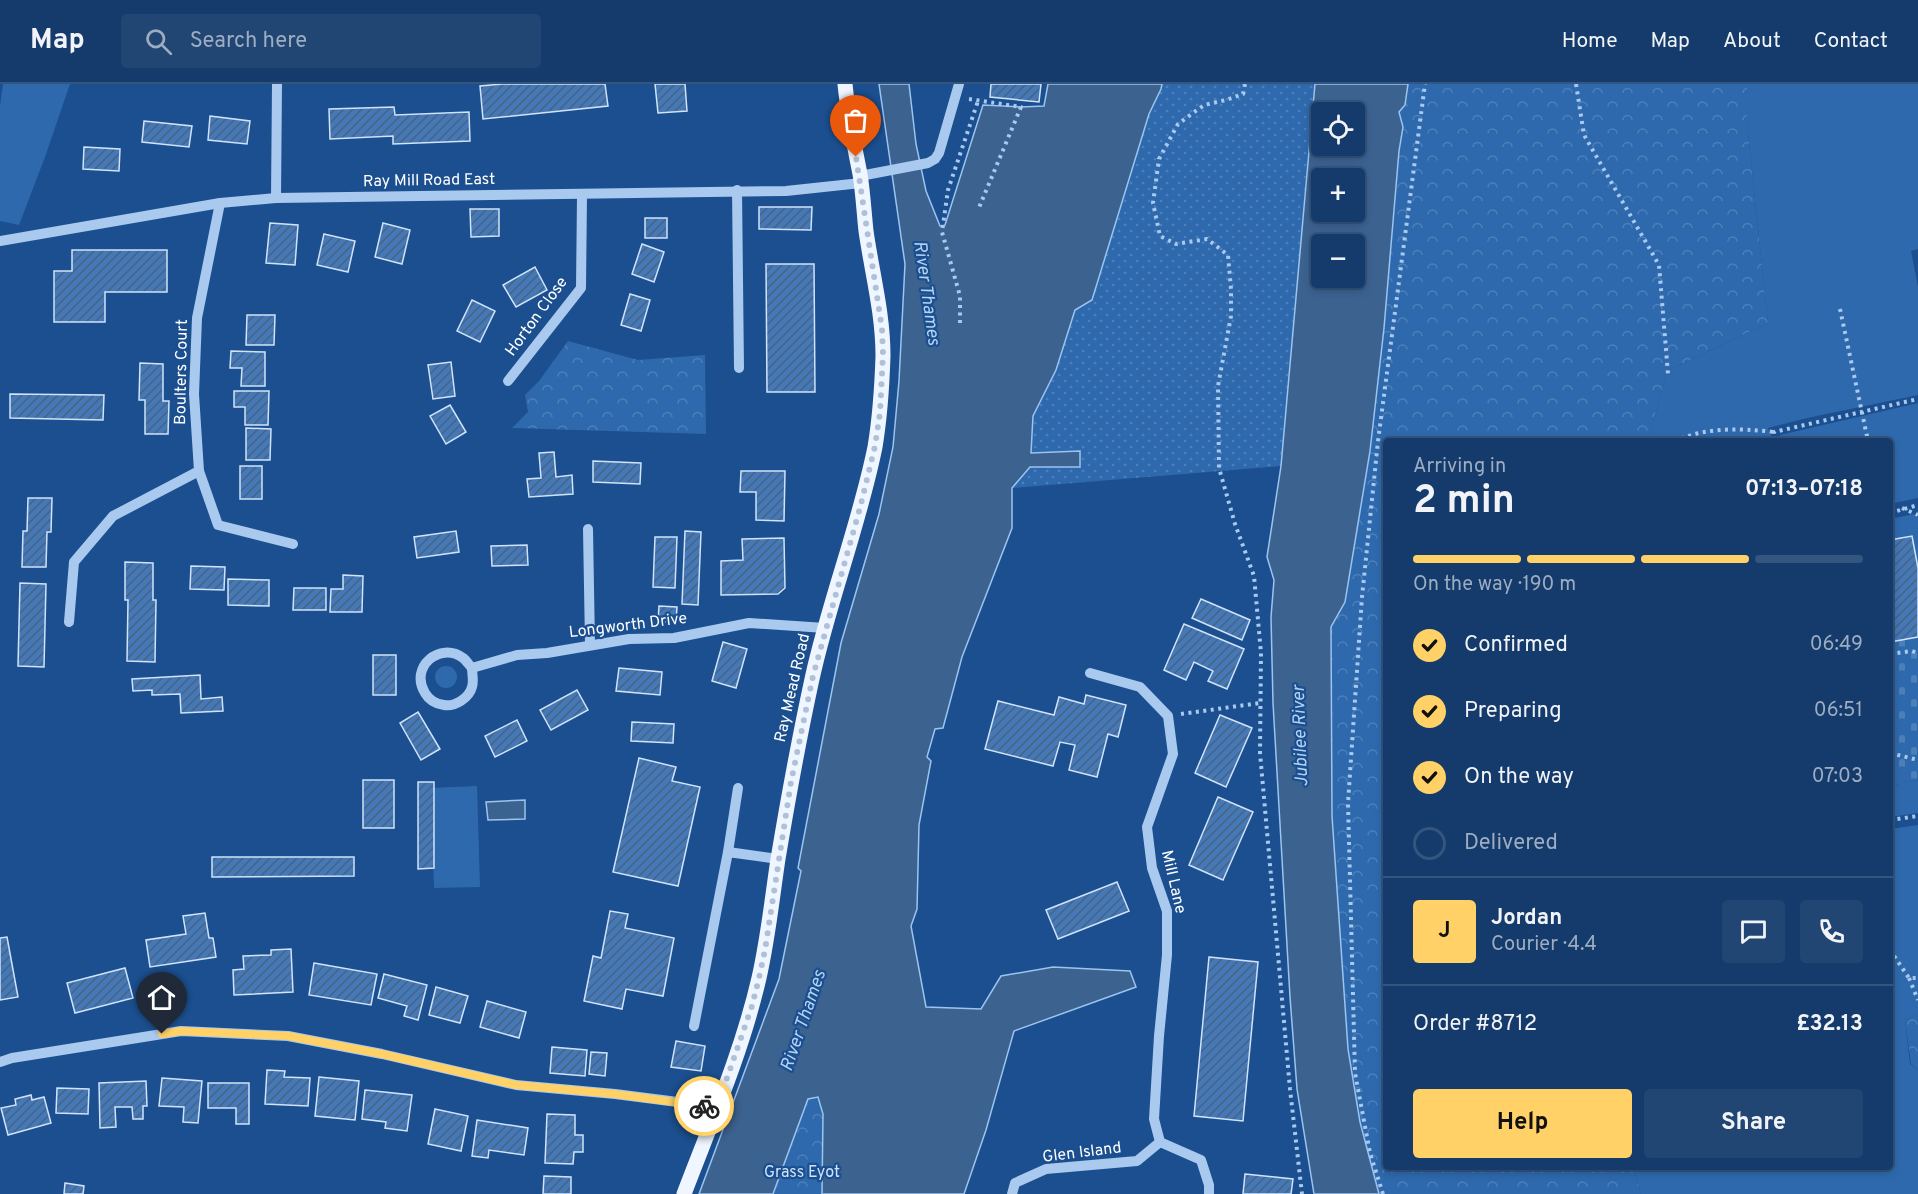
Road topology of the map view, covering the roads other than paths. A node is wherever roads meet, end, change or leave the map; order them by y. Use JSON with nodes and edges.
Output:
{"nodes":[{"id":1,"x":277,"y":84,"type":"edge"},
{"id":2,"x":845,"y":84,"type":"edge"},
{"id":3,"x":959,"y":84,"type":"edge"},
{"id":4,"x":865,"y":177,"type":"junction"},
{"id":5,"x":737,"y":190,"type":"junction"},
{"id":6,"x":582,"y":195,"type":"junction"},
{"id":7,"x":276,"y":198,"type":"junction"},
{"id":8,"x":220,"y":203,"type":"junction"},
{"id":9,"x":0,"y":241,"type":"edge"},
{"id":10,"x":739,"y":368,"type":"dead end"},
{"id":11,"x":508,"y":381,"type":"dead end"},
{"id":12,"x":199,"y":471,"type":"junction"},
{"id":13,"x":588,"y":530,"type":"dead end"},
{"id":14,"x":293,"y":544,"type":"dead end"},
{"id":15,"x":69,"y":622,"type":"dead end"},
{"id":16,"x":825,"y":628,"type":"junction"},
{"id":17,"x":590,"y":645,"type":"junction"},
{"id":18,"x":472,"y":668,"type":"junction"},
{"id":19,"x":1090,"y":674,"type":"dead end"},
{"id":20,"x":738,"y":788,"type":"dead end"},
{"id":21,"x":728,"y":852,"type":"junction"},
{"id":22,"x":778,"y":859,"type":"junction"},
{"id":23,"x":694,"y":1026,"type":"dead end"},
{"id":24,"x":0,"y":1062,"type":"edge"},
{"id":25,"x":717,"y":1107,"type":"junction"},
{"id":26,"x":1160,"y":1142,"type":"junction"},
{"id":27,"x":684,"y":1194,"type":"edge"},
{"id":28,"x":1012,"y":1194,"type":"edge"},
{"id":29,"x":1209,"y":1194,"type":"edge"}],
"edges":[{"from":1,"to":7,"type":"street"},
{"from":2,"to":4,"type":"main road","name":"Ray Mead Road"},
{"from":3,"to":4,"type":"street","name":"Ray Mill Road East"},
{"from":4,"to":5,"type":"street","name":"Ray Mill Road East"},
{"from":4,"to":16,"type":"main road","name":"Ray Mead Road"},
{"from":5,"to":6,"type":"street","name":"Ray Mill Road East"},
{"from":5,"to":10,"type":"street"},
{"from":6,"to":7,"type":"street","name":"Ray Mill Road East"},
{"from":6,"to":11,"type":"street","name":"Horton Close"},
{"from":7,"to":8,"type":"street","name":"Ray Mill Road East"},
{"from":8,"to":9,"type":"street","name":"Ray Mill Road East"},
{"from":8,"to":12,"type":"street","name":"Boulters Court"},
{"from":12,"to":14,"type":"street","name":"Boulters Court"},
{"from":12,"to":15,"type":"street"},
{"from":13,"to":17,"type":"street"},
{"from":16,"to":17,"type":"street","name":"Longworth Drive"},
{"from":16,"to":22,"type":"main road","name":"Ray Mead Road"},
{"from":17,"to":18,"type":"street","name":"Longworth Drive"},
{"from":18,"to":18,"type":"street"},
{"from":19,"to":26,"type":"street","name":"Mill Lane"},
{"from":20,"to":21,"type":"street"},
{"from":21,"to":22,"type":"street"},
{"from":21,"to":23,"type":"street"},
{"from":22,"to":25,"type":"main road","name":"Ray Mead Road"},
{"from":24,"to":25,"type":"street"},
{"from":25,"to":27,"type":"main road","name":"Ray Mead Road"},
{"from":26,"to":28,"type":"street","name":"Glen Island"},
{"from":26,"to":29,"type":"street"}]}
